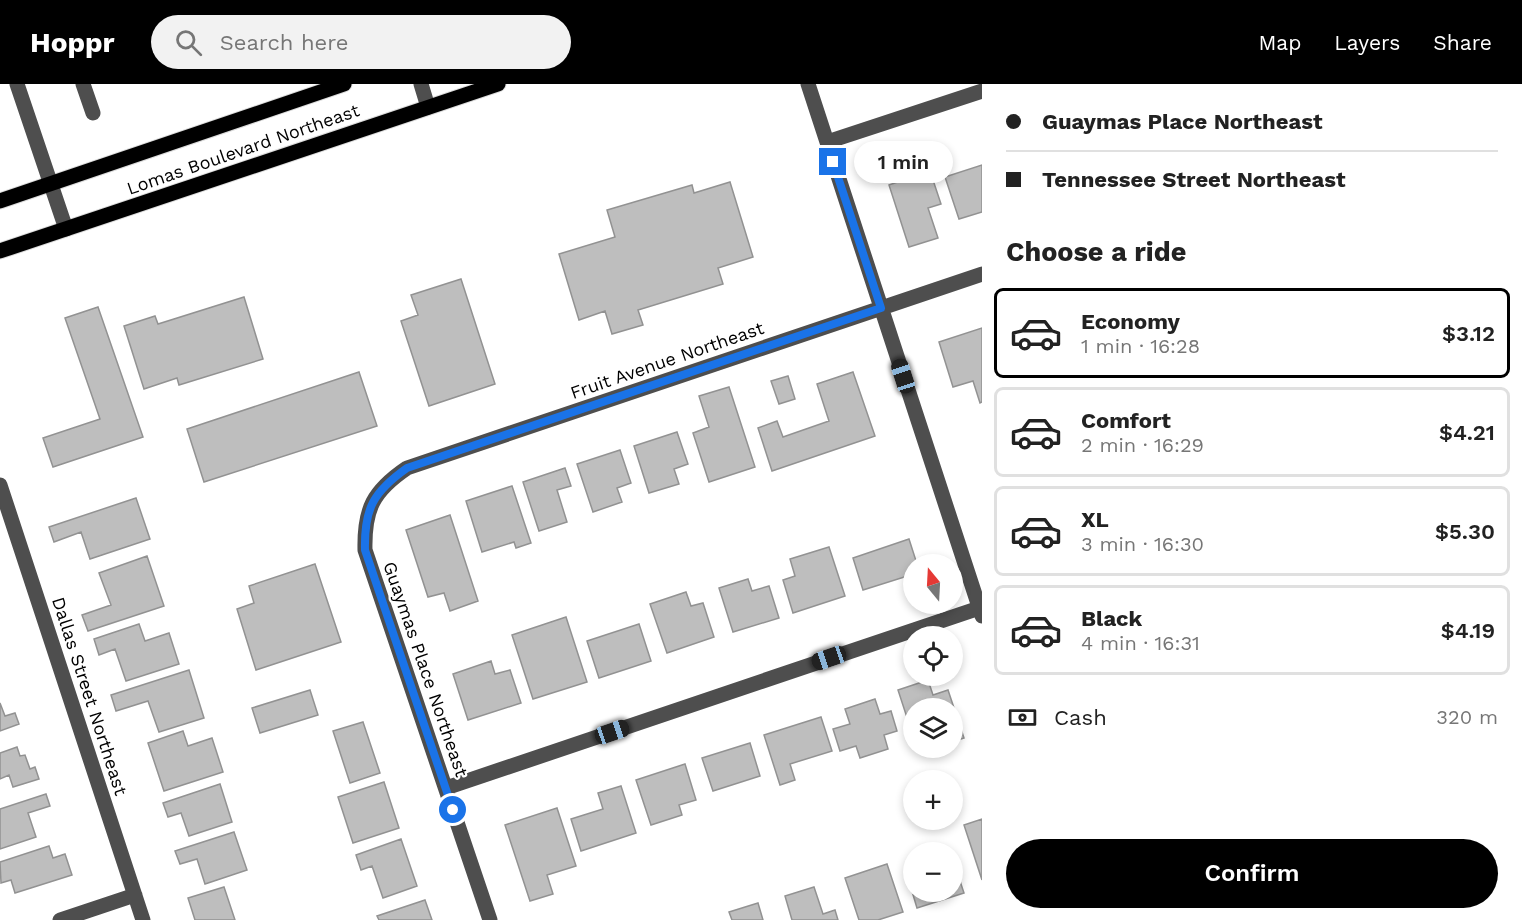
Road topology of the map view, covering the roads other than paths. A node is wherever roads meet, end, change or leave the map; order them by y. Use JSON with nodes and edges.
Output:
{"nodes":[{"id":1,"x":17,"y":84,"type":"edge"},
{"id":2,"x":83,"y":84,"type":"edge"},
{"id":3,"x":344,"y":84,"type":"edge"},
{"id":4,"x":421,"y":84,"type":"edge"},
{"id":5,"x":498,"y":84,"type":"edge"},
{"id":6,"x":808,"y":84,"type":"edge"},
{"id":7,"x":982,"y":91,"type":"edge"},
{"id":8,"x":428,"y":107,"type":"junction"},
{"id":9,"x":93,"y":113,"type":"dead end"},
{"id":10,"x":827,"y":142,"type":"junction"},
{"id":11,"x":51,"y":183,"type":"junction"},
{"id":12,"x":0,"y":201,"type":"edge"},
{"id":13,"x":66,"y":229,"type":"junction"},
{"id":14,"x":0,"y":251,"type":"edge"},
{"id":15,"x":982,"y":274,"type":"edge"},
{"id":16,"x":881,"y":308,"type":"junction"},
{"id":17,"x":0,"y":485,"type":"edge"},
{"id":18,"x":373,"y":498,"type":"joint"},
{"id":19,"x":981,"y":610,"type":"edge"},
{"id":20,"x":446,"y":788,"type":"junction"},
{"id":21,"x":135,"y":894,"type":"junction"},
{"id":22,"x":60,"y":920,"type":"edge"},
{"id":23,"x":143,"y":920,"type":"edge"},
{"id":24,"x":490,"y":920,"type":"edge"}],
"edges":[{"from":1,"to":11,"type":"street"},
{"from":2,"to":9,"type":"street"},
{"from":3,"to":11,"type":"main road","name":"Lomas Boulevard Northeast"},
{"from":4,"to":8,"type":"street"},
{"from":5,"to":8,"type":"main road","name":"Lomas Boulevard Northeast"},
{"from":6,"to":10,"type":"street"},
{"from":7,"to":10,"type":"street"},
{"from":8,"to":13,"type":"main road","name":"Lomas Boulevard Northeast"},
{"from":10,"to":16,"type":"street"},
{"from":11,"to":12,"type":"main road","name":"Lomas Boulevard Northeast"},
{"from":11,"to":13,"type":"street"},
{"from":13,"to":14,"type":"main road","name":"Lomas Boulevard Northeast"},
{"from":15,"to":16,"type":"street","name":"Fruit Avenue Northeast"},
{"from":16,"to":18,"type":"street","name":"Fruit Avenue Northeast"},
{"from":16,"to":19,"type":"street"},
{"from":17,"to":21,"type":"street","name":"Dallas Street Northeast"},
{"from":18,"to":20,"type":"street","name":"Guaymas Place Northeast"},
{"from":19,"to":20,"type":"street"},
{"from":20,"to":24,"type":"street","name":"Guaymas Place Northeast"},
{"from":21,"to":22,"type":"street"},
{"from":21,"to":23,"type":"street","name":"Dallas Street Northeast"}]}
